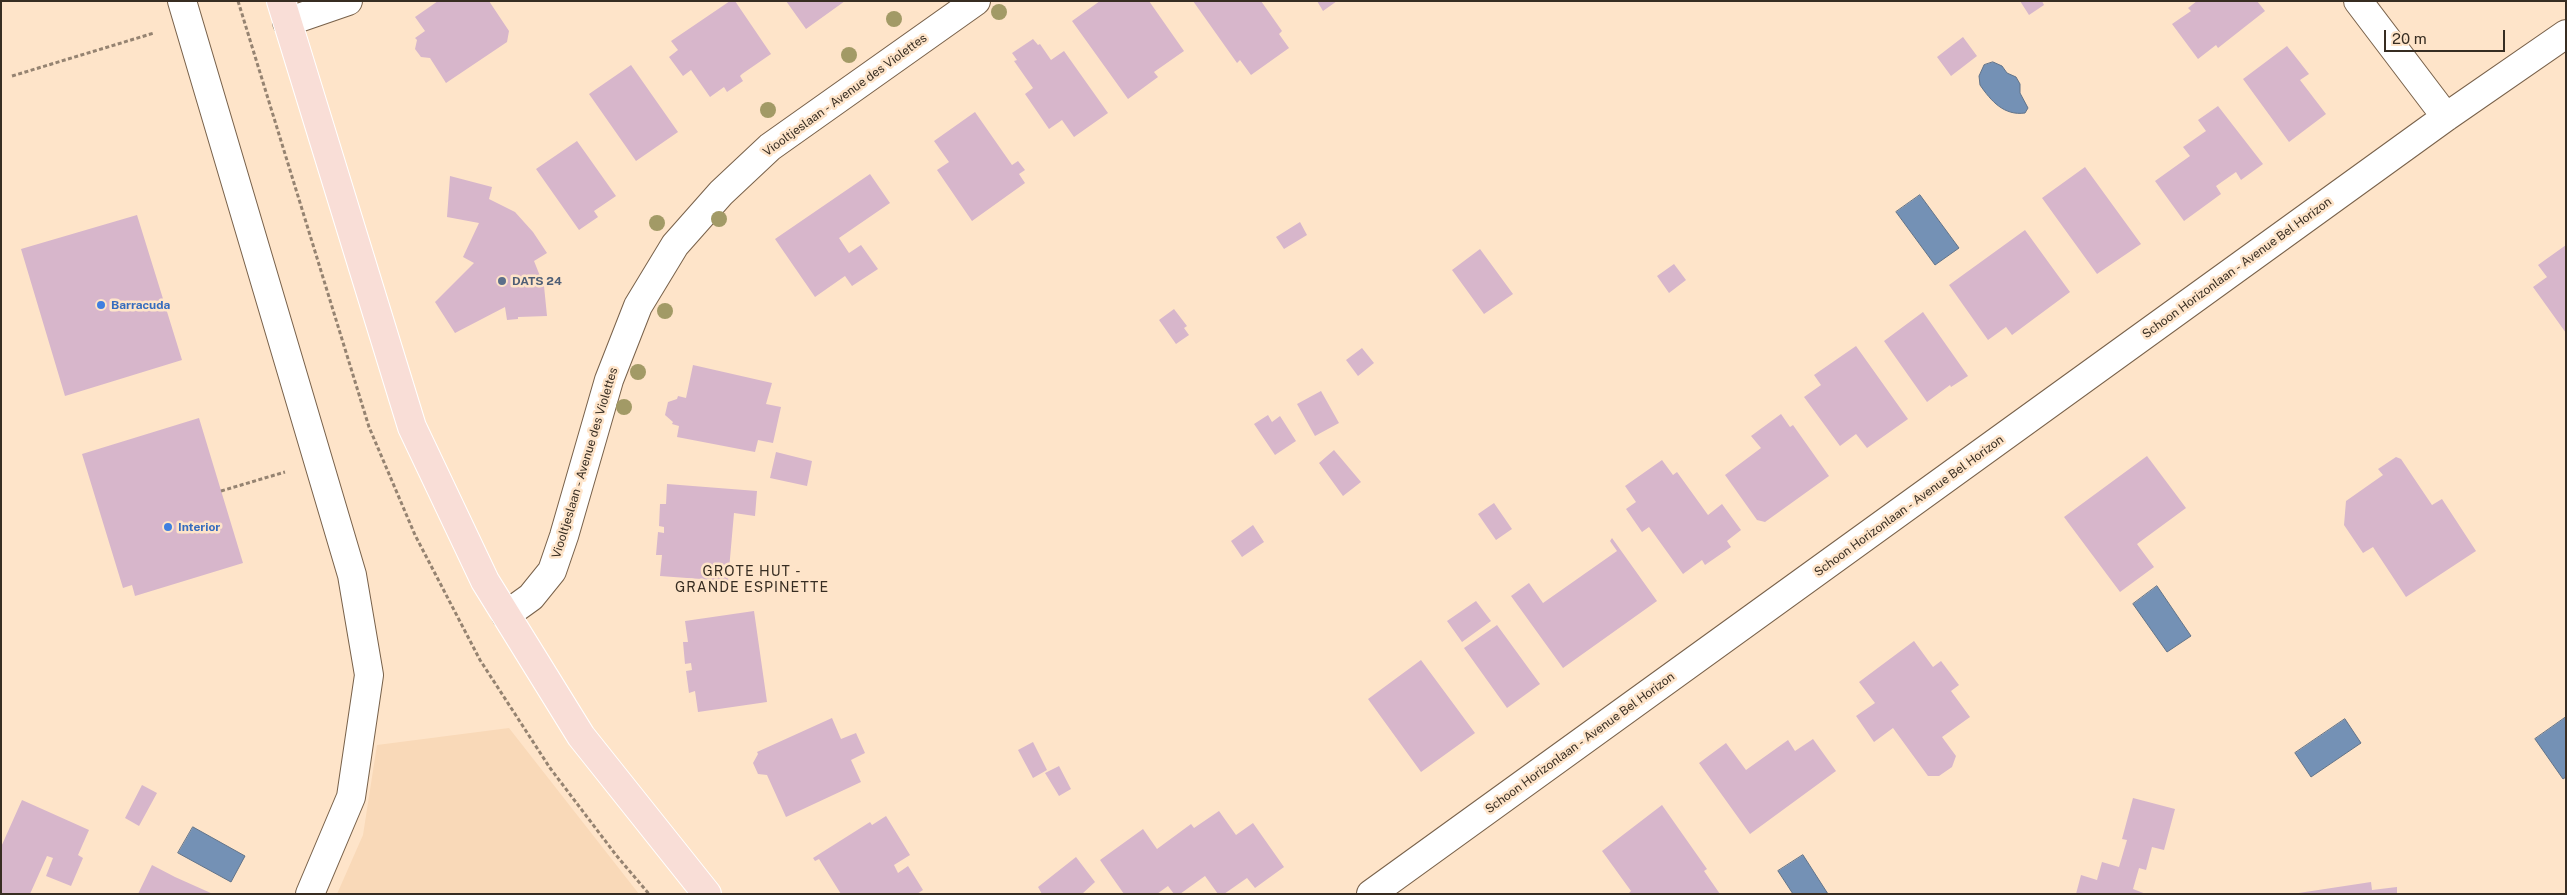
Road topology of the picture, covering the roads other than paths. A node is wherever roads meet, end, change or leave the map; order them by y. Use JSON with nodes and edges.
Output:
{"nodes":[{"id":1,"x":348,"y":1,"type":"edge"},
{"id":2,"x":976,"y":1,"type":"edge"},
{"id":3,"x":2358,"y":1,"type":"edge"},
{"id":4,"x":185,"y":12,"type":"edge"},
{"id":5,"x":284,"y":12,"type":"edge"},
{"id":6,"x":2566,"y":34,"type":"edge"},
{"id":7,"x":2446,"y":117,"type":"junction"},
{"id":8,"x":506,"y":615,"type":"junction"},
{"id":9,"x":310,"y":894,"type":"edge"},
{"id":10,"x":707,"y":894,"type":"edge"},
{"id":11,"x":1371,"y":894,"type":"edge"}],
"edges":[{"from":1,"to":5,"type":"street"},
{"from":2,"to":8,"type":"street","name":"Viooltjeslaan - Avenue des Violettes"},
{"from":3,"to":7,"type":"street"},
{"from":4,"to":9,"type":"street"},
{"from":5,"to":8,"type":"main road"},
{"from":6,"to":7,"type":"street","name":"Schoon Horizonlaan - Avenue Bel Horizon"},
{"from":7,"to":11,"type":"street","name":"Schoon Horizonlaan - Avenue Bel Horizon"},
{"from":8,"to":10,"type":"main road"}]}
